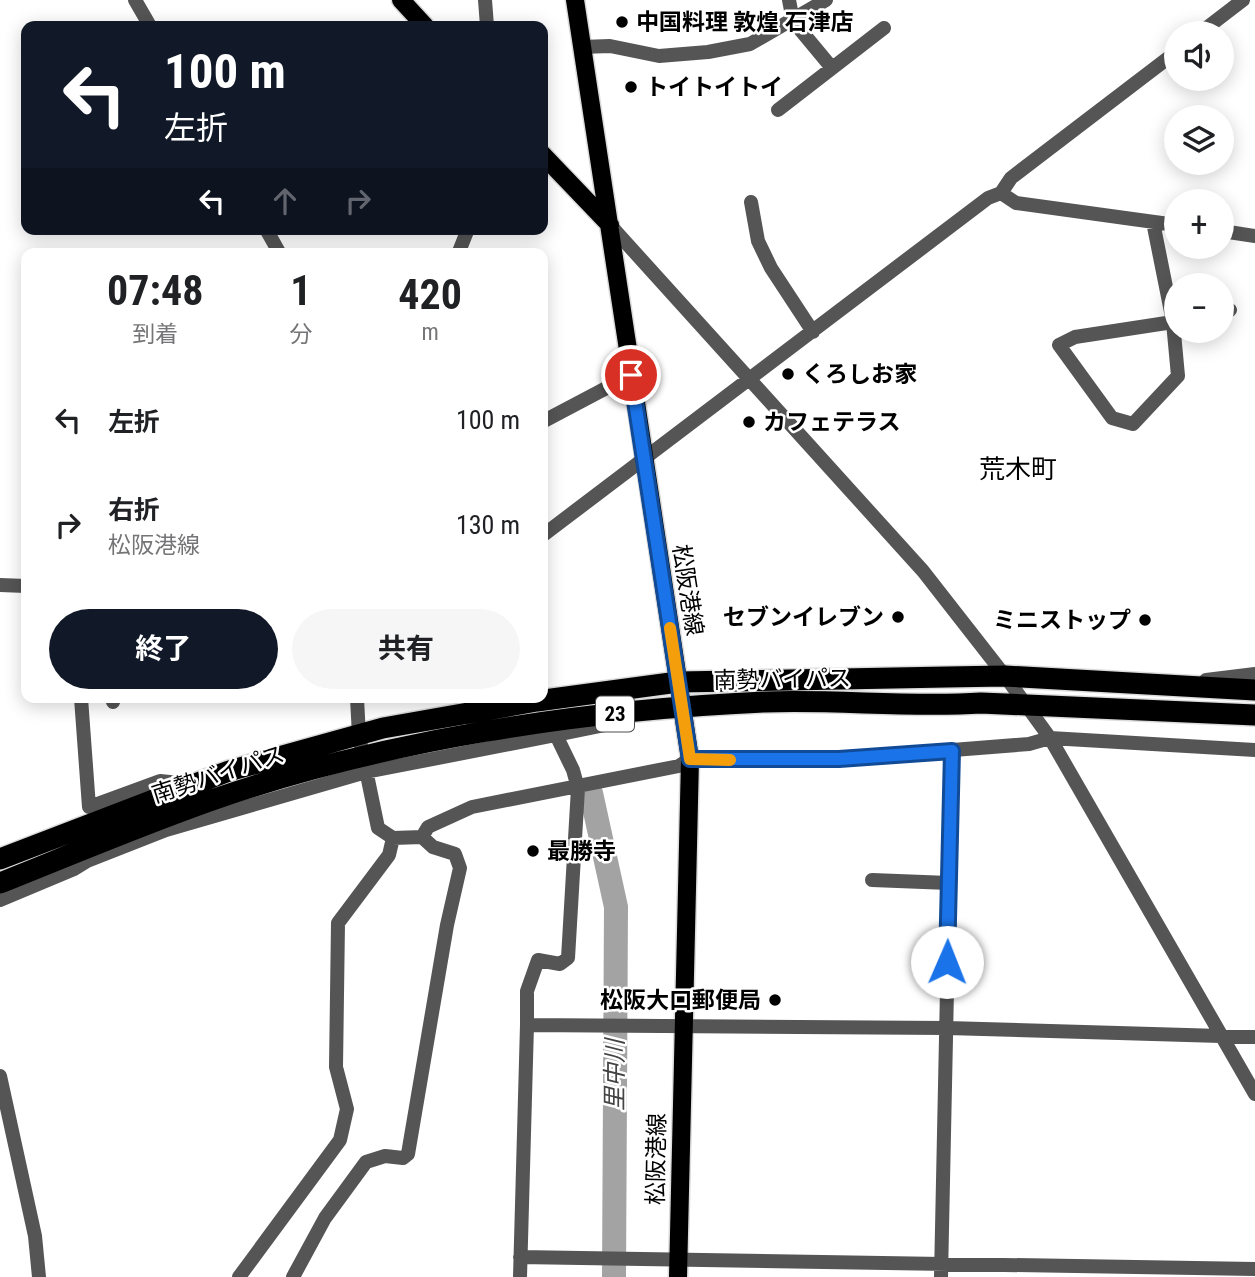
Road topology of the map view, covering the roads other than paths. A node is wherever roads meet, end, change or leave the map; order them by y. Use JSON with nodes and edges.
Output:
{"nodes":[{"id":1,"x":135,"y":0,"type":"edge"},
{"id":2,"x":401,"y":0,"type":"edge"},
{"id":3,"x":485,"y":0,"type":"edge"},
{"id":4,"x":575,"y":0,"type":"edge"},
{"id":5,"x":789,"y":0,"type":"edge"},
{"id":6,"x":826,"y":0,"type":"edge"},
{"id":7,"x":1236,"y":2,"type":"edge"},
{"id":8,"x":147,"y":21,"type":"edge"},
{"id":9,"x":420,"y":21,"type":"edge"},
{"id":10,"x":486,"y":21,"type":"edge"},
{"id":11,"x":793,"y":21,"type":"junction"},
{"id":12,"x":1214,"y":21,"type":"edge"},
{"id":13,"x":884,"y":28,"type":"dead end"},
{"id":14,"x":582,"y":47,"type":"junction"},
{"id":15,"x":1164,"y":61,"type":"edge"},
{"id":16,"x":832,"y":68,"type":"junction"},
{"id":17,"x":778,"y":110,"type":"dead end"},
{"id":18,"x":548,"y":160,"type":"edge"},
{"id":19,"x":1000,"y":193,"type":"junction"},
{"id":20,"x":751,"y":202,"type":"dead end"},
{"id":21,"x":1153,"y":222,"type":"junction"},
{"id":22,"x":1164,"y":223,"type":"edge"},
{"id":23,"x":610,"y":225,"type":"junction"},
{"id":24,"x":1234,"y":233,"type":"edge"},
{"id":25,"x":1255,"y":236,"type":"edge"},
{"id":26,"x":1164,"y":273,"type":"edge"},
{"id":27,"x":1175,"y":322,"type":"edge"},
{"id":28,"x":813,"y":332,"type":"junction"},
{"id":29,"x":631,"y":375,"type":"junction"},
{"id":30,"x":750,"y":380,"type":"junction"},
{"id":31,"x":548,"y":419,"type":"edge"},
{"id":32,"x":643,"y":462,"type":"junction"},
{"id":33,"x":548,"y":532,"type":"edge"},
{"id":34,"x":0,"y":585,"type":"edge"},
{"id":35,"x":21,"y":586,"type":"edge"},
{"id":36,"x":1255,"y":674,"type":"edge"},
{"id":37,"x":1005,"y":676,"type":"junction"},
{"id":38,"x":678,"y":682,"type":"junction"},
{"id":39,"x":1193,"y":689,"type":"junction"},
{"id":40,"x":1255,"y":690,"type":"edge"},
{"id":41,"x":548,"y":698,"type":"edge"},
{"id":42,"x":81,"y":703,"type":"edge"},
{"id":43,"x":358,"y":703,"type":"edge"},
{"id":44,"x":520,"y":703,"type":"edge"},
{"id":45,"x":1027,"y":706,"type":"junction"},
{"id":46,"x":682,"y":709,"type":"junction"},
{"id":47,"x":604,"y":715,"type":"junction"},
{"id":48,"x":1255,"y":715,"type":"edge"},
{"id":49,"x":556,"y":735,"type":"junction"},
{"id":50,"x":1050,"y":738,"type":"junction"},
{"id":51,"x":1255,"y":750,"type":"edge"},
{"id":52,"x":952,"y":751,"type":"junction"},
{"id":53,"x":363,"y":755,"type":"junction"},
{"id":54,"x":690,"y":759,"type":"junction"},
{"id":55,"x":194,"y":785,"type":"junction"},
{"id":56,"x":578,"y":788,"type":"junction"},
{"id":57,"x":422,"y":837,"type":"junction"},
{"id":58,"x":393,"y":838,"type":"junction"},
{"id":59,"x":84,"y":849,"type":"junction"},
{"id":60,"x":0,"y":859,"type":"edge"},
{"id":61,"x":74,"y":869,"type":"junction"},
{"id":62,"x":872,"y":880,"type":"dead end"},
{"id":63,"x":0,"y":883,"type":"edge"},
{"id":64,"x":949,"y":883,"type":"junction"},
{"id":65,"x":0,"y":900,"type":"edge"},
{"id":66,"x":527,"y":1025,"type":"junction"},
{"id":67,"x":684,"y":1027,"type":"junction"},
{"id":68,"x":947,"y":1028,"type":"junction"},
{"id":69,"x":1224,"y":1037,"type":"junction"},
{"id":70,"x":1255,"y":1037,"type":"edge"},
{"id":71,"x":0,"y":1076,"type":"edge"},
{"id":72,"x":1255,"y":1094,"type":"edge"},
{"id":73,"x":520,"y":1257,"type":"junction"},
{"id":74,"x":678,"y":1269,"type":"edge"},
{"id":75,"x":1255,"y":1269,"type":"edge"},
{"id":76,"x":941,"y":1271,"type":"edge"},
{"id":77,"x":1135,"y":1273,"type":"edge"},
{"id":78,"x":39,"y":1277,"type":"edge"},
{"id":79,"x":239,"y":1277,"type":"edge"},
{"id":80,"x":293,"y":1277,"type":"edge"},
{"id":81,"x":520,"y":1277,"type":"edge"}],
"edges":[{"from":1,"to":8,"type":"street"},
{"from":2,"to":9,"type":"main road"},
{"from":3,"to":10,"type":"street"},
{"from":4,"to":14,"type":"main road","name":"松阪港線"},
{"from":5,"to":11,"type":"street"},
{"from":6,"to":11,"type":"street"},
{"from":7,"to":12,"type":"street"},
{"from":11,"to":14,"type":"street"},
{"from":11,"to":16,"type":"street"},
{"from":13,"to":16,"type":"street"},
{"from":14,"to":23,"type":"main road","name":"松阪港線"},
{"from":15,"to":19,"type":"street"},
{"from":16,"to":17,"type":"street"},
{"from":18,"to":23,"type":"main road"},
{"from":19,"to":21,"type":"street"},
{"from":19,"to":28,"type":"street"},
{"from":20,"to":28,"type":"street"},
{"from":21,"to":22,"type":"street"},
{"from":21,"to":26,"type":"street"},
{"from":23,"to":29,"type":"main road","name":"松阪港線"},
{"from":23,"to":30,"type":"street"},
{"from":24,"to":25,"type":"street"},
{"from":27,"to":27,"type":"street"},
{"from":28,"to":30,"type":"street"},
{"from":29,"to":31,"type":"street"},
{"from":29,"to":32,"type":"main road","name":"松阪港線"},
{"from":30,"to":32,"type":"street"},
{"from":30,"to":37,"type":"street"},
{"from":32,"to":33,"type":"street"},
{"from":32,"to":38,"type":"main road","name":"松阪港線"},
{"from":34,"to":35,"type":"street"},
{"from":36,"to":39,"type":"street"},
{"from":37,"to":38,"type":"highway","name":"南勢バイパス","number":"23"},
{"from":37,"to":39,"type":"highway","name":"南勢バイパス","number":"23"},
{"from":37,"to":45,"type":"street"},
{"from":38,"to":41,"type":"highway","name":"南勢バイパス","number":"23"},
{"from":38,"to":46,"type":"main road","name":"松阪港線"},
{"from":39,"to":40,"type":"highway","name":"南勢バイパス","number":"23"},
{"from":42,"to":55,"type":"street"},
{"from":43,"to":53,"type":"street"},
{"from":44,"to":53,"type":"highway","name":"南勢バイパス","number":"23"},
{"from":45,"to":46,"type":"highway","name":"南勢バイパス","number":"23"},
{"from":45,"to":48,"type":"highway","name":"南勢バイパス","number":"23"},
{"from":45,"to":50,"type":"street"},
{"from":46,"to":47,"type":"highway","name":"南勢バイパス","number":"23"},
{"from":46,"to":54,"type":"main road","name":"松阪港線"},
{"from":47,"to":49,"type":"street"},
{"from":47,"to":53,"type":"highway","name":"南勢バイパス","number":"23"},
{"from":49,"to":53,"type":"street"},
{"from":49,"to":56,"type":"street"},
{"from":50,"to":51,"type":"street"},
{"from":50,"to":52,"type":"street"},
{"from":50,"to":69,"type":"street"},
{"from":52,"to":54,"type":"street"},
{"from":52,"to":64,"type":"street"},
{"from":53,"to":55,"type":"highway","name":"南勢バイパス","number":"23"},
{"from":53,"to":58,"type":"street"},
{"from":53,"to":59,"type":"highway","name":"南勢バイパス","number":"23"},
{"from":53,"to":61,"type":"street"},
{"from":54,"to":56,"type":"street"},
{"from":54,"to":67,"type":"main road","name":"松阪港線"},
{"from":55,"to":60,"type":"highway","name":"南勢バイパス","number":"23"},
{"from":56,"to":57,"type":"street"},
{"from":56,"to":66,"type":"street"},
{"from":57,"to":58,"type":"street"},
{"from":57,"to":80,"type":"street"},
{"from":58,"to":79,"type":"street"},
{"from":59,"to":61,"type":"street"},
{"from":59,"to":63,"type":"highway","name":"南勢バイパス","number":"23"},
{"from":61,"to":65,"type":"street"},
{"from":62,"to":64,"type":"street"},
{"from":64,"to":68,"type":"street"},
{"from":66,"to":67,"type":"street"},
{"from":66,"to":73,"type":"street"},
{"from":67,"to":68,"type":"street"},
{"from":67,"to":74,"type":"main road","name":"松阪港線"},
{"from":68,"to":69,"type":"street"},
{"from":68,"to":76,"type":"street"},
{"from":69,"to":70,"type":"street"},
{"from":69,"to":72,"type":"street"},
{"from":71,"to":78,"type":"street"},
{"from":73,"to":74,"type":"street"},
{"from":73,"to":81,"type":"street"},
{"from":74,"to":76,"type":"street"},
{"from":75,"to":77,"type":"street"},
{"from":76,"to":77,"type":"street"}]}
